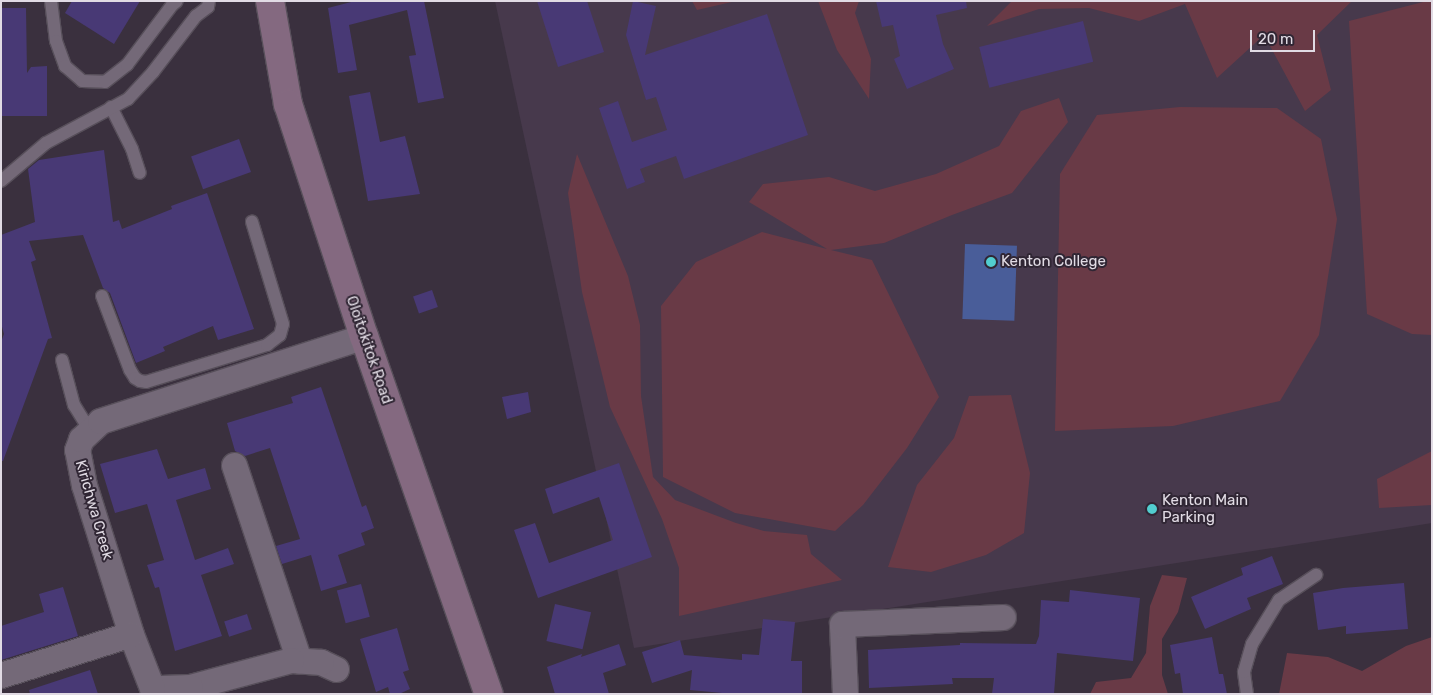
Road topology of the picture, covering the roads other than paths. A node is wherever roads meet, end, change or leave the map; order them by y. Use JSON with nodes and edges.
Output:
{"nodes":[{"id":1,"x":51,"y":1,"type":"edge"},
{"id":2,"x":177,"y":1,"type":"edge"},
{"id":3,"x":209,"y":1,"type":"edge"},
{"id":4,"x":270,"y":1,"type":"edge"},
{"id":5,"x":111,"y":107,"type":"junction"},
{"id":6,"x":140,"y":173,"type":"dead end"},
{"id":7,"x":1,"y":181,"type":"edge"},
{"id":8,"x":252,"y":222,"type":"dead end"},
{"id":9,"x":102,"y":296,"type":"dead end"},
{"id":10,"x":364,"y":336,"type":"junction"},
{"id":11,"x":263,"y":357,"type":"junction"},
{"id":12,"x":62,"y":360,"type":"dead end"},
{"id":13,"x":89,"y":430,"type":"junction"},
{"id":14,"x":234,"y":465,"type":"dead end"},
{"id":15,"x":1316,"y":574,"type":"dead end"},
{"id":16,"x":1003,"y":617,"type":"dead end"},
{"id":17,"x":131,"y":634,"type":"junction"},
{"id":18,"x":300,"y":660,"type":"junction"},
{"id":19,"x":336,"y":669,"type":"dead end"},
{"id":20,"x":1,"y":675,"type":"edge"},
{"id":21,"x":220,"y":687,"type":"edge"},
{"id":22,"x":150,"y":691,"type":"edge"},
{"id":23,"x":489,"y":694,"type":"edge"},
{"id":24,"x":845,"y":694,"type":"edge"},
{"id":25,"x":1246,"y":694,"type":"edge"}],
"edges":[{"from":1,"to":2,"type":"lane"},
{"from":3,"to":5,"type":"lane"},
{"from":4,"to":10,"type":"main road","name":"Oloitokitok Road"},
{"from":5,"to":6,"type":"lane"},
{"from":5,"to":7,"type":"lane"},
{"from":8,"to":11,"type":"lane"},
{"from":9,"to":11,"type":"lane"},
{"from":10,"to":11,"type":"street"},
{"from":10,"to":23,"type":"main road","name":"Oloitokitok Road"},
{"from":11,"to":13,"type":"street"},
{"from":12,"to":13,"type":"lane"},
{"from":13,"to":17,"type":"street","name":"Kirichwa Creek"},
{"from":14,"to":18,"type":"street"},
{"from":15,"to":25,"type":"lane"},
{"from":16,"to":24,"type":"street"},
{"from":17,"to":20,"type":"street"},
{"from":17,"to":22,"type":"street","name":"Kirichwa Creek"},
{"from":18,"to":19,"type":"street","name":"Kirichwa Creek"},
{"from":18,"to":21,"type":"street","name":"Kirichwa Creek"},
{"from":21,"to":22,"type":"street","name":"Kirichwa Creek"}]}
